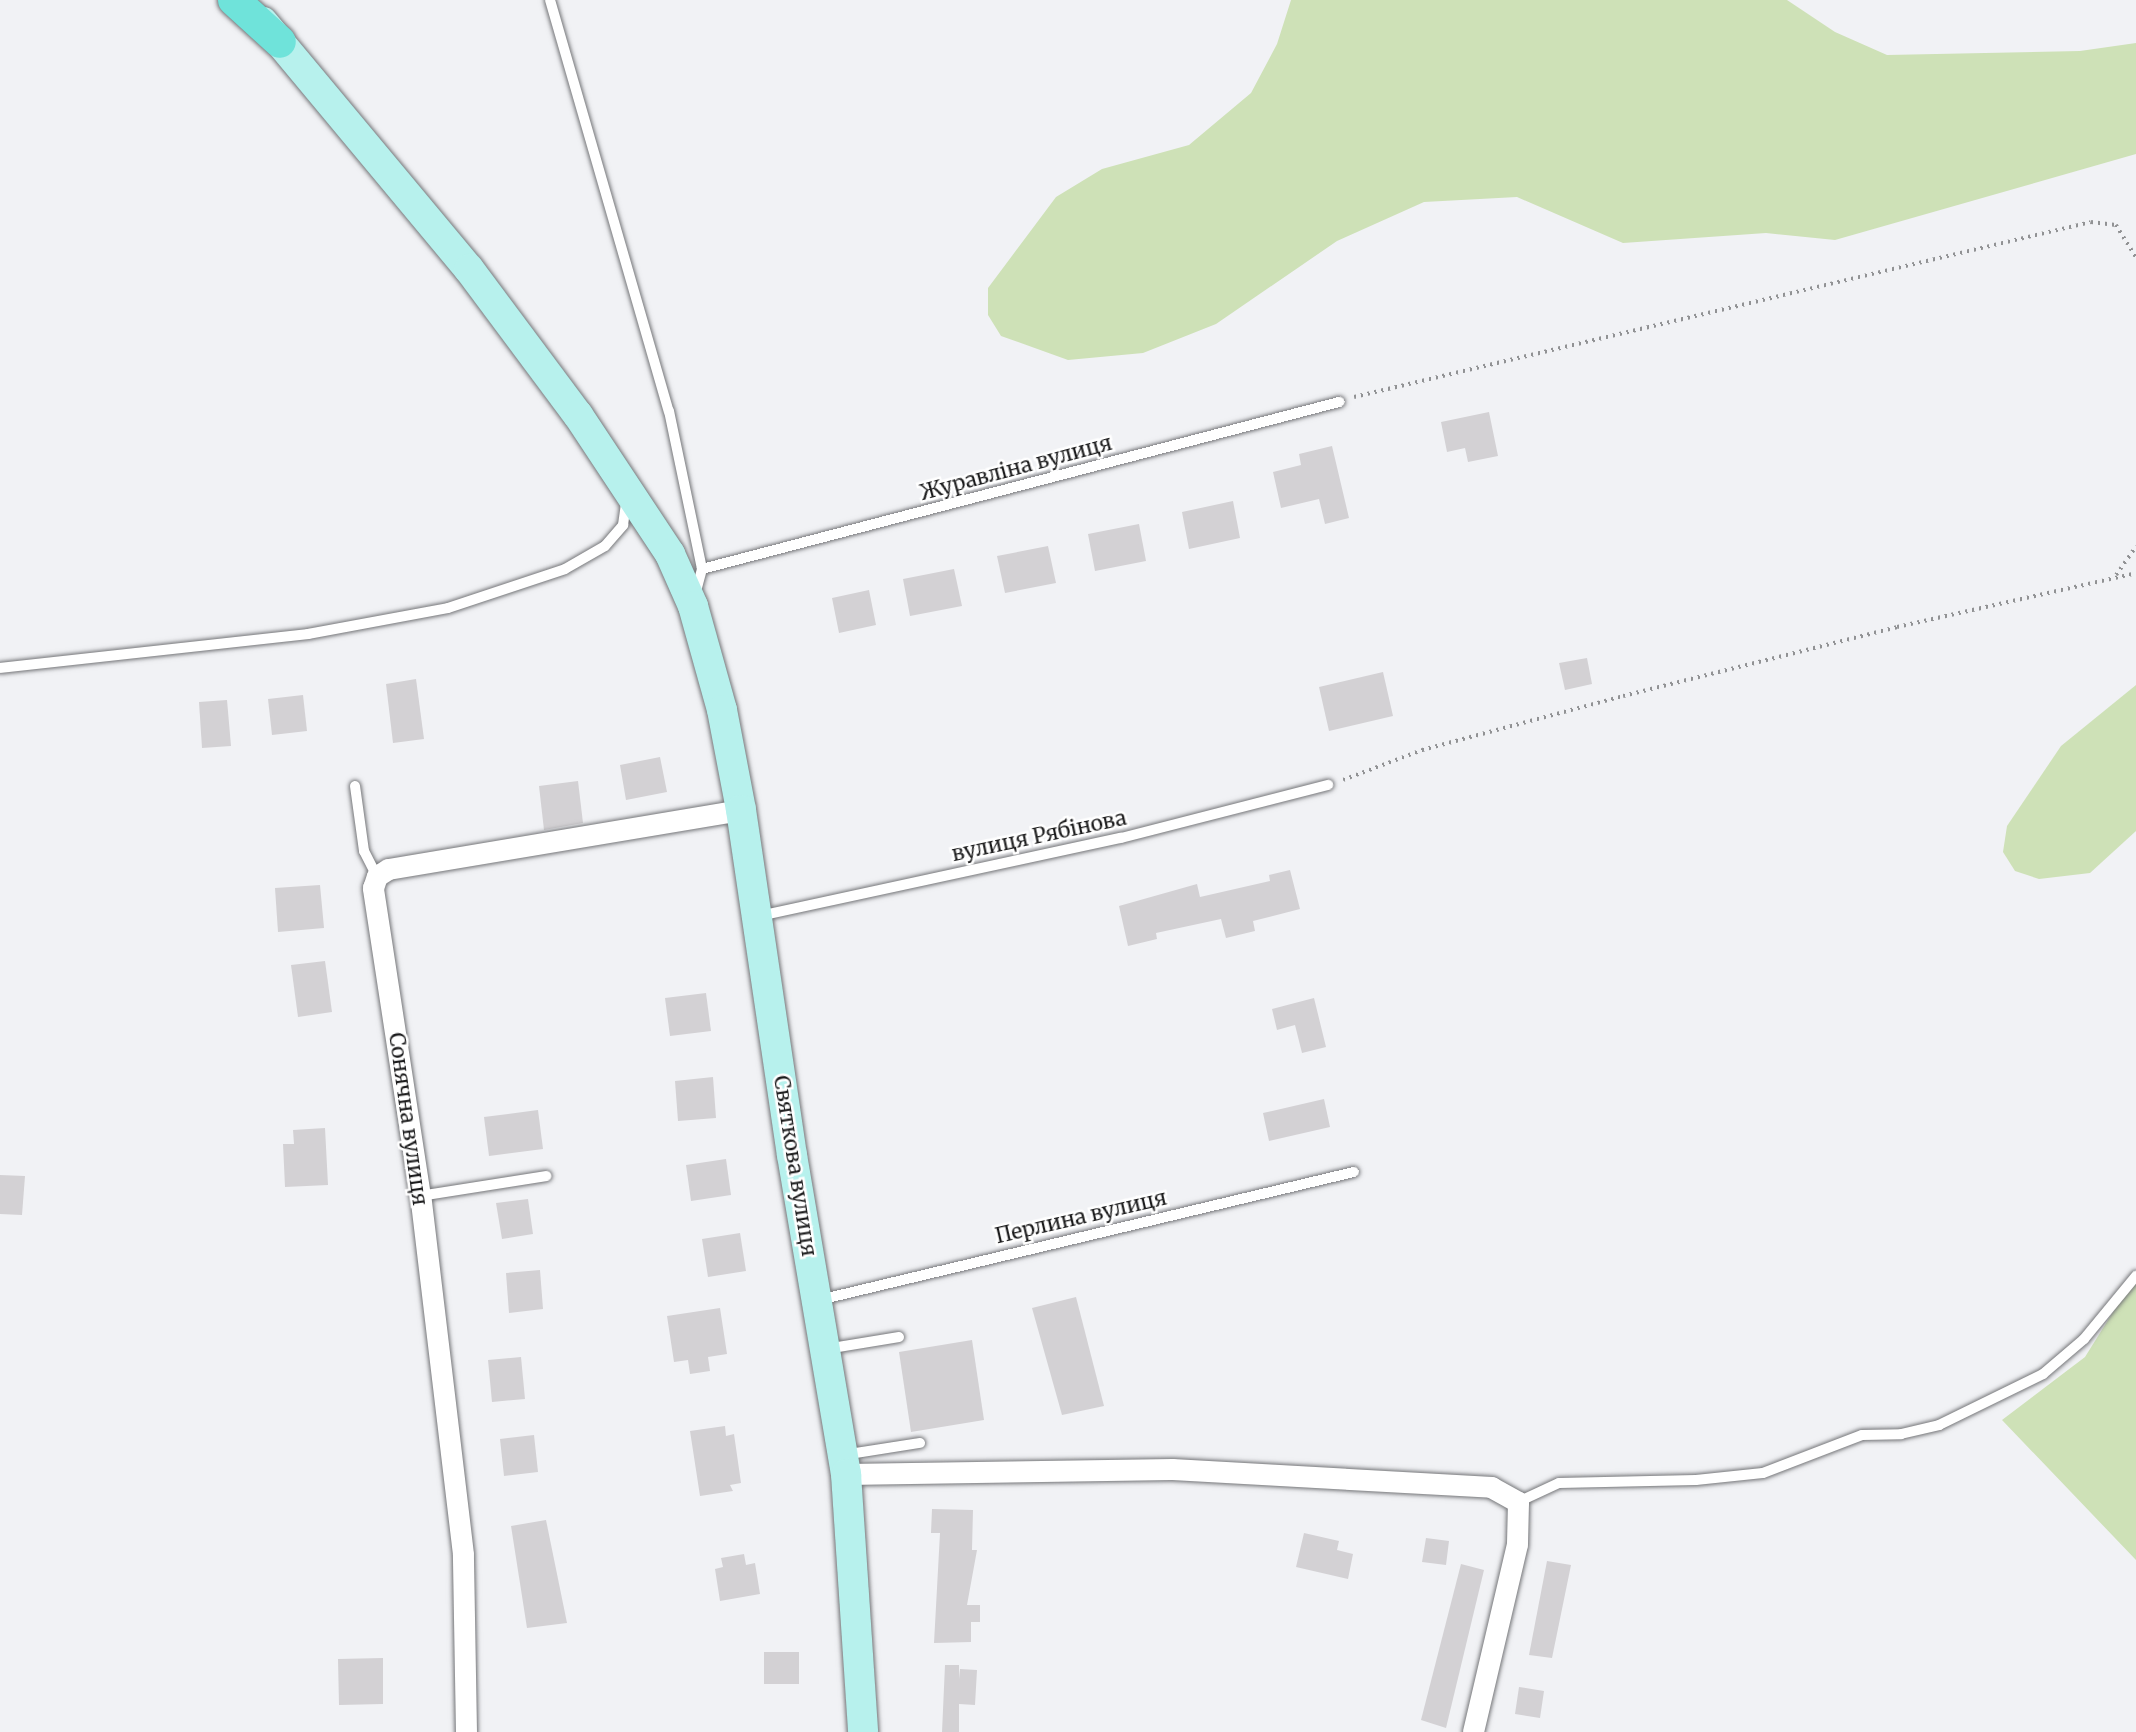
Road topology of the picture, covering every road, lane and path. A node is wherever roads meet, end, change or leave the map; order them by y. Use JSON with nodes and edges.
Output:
{"nodes":[{"id":1,"x":234,"y":0,"type":"edge"},
{"id":2,"x":245,"y":0,"type":"edge"},
{"id":3,"x":256,"y":0,"type":"edge"},
{"id":4,"x":550,"y":0,"type":"edge"},
{"id":5,"x":280,"y":42,"type":"junction"},
{"id":6,"x":2136,"y":257,"type":"edge"},
{"id":7,"x":1339,"y":401,"type":"joint"},
{"id":8,"x":627,"y":495,"type":"junction"},
{"id":9,"x":2136,"y":547,"type":"edge"},
{"id":10,"x":702,"y":569,"type":"junction"},
{"id":11,"x":2136,"y":573,"type":"edge"},
{"id":12,"x":2116,"y":575,"type":"junction"},
{"id":13,"x":693,"y":606,"type":"junction"},
{"id":14,"x":0,"y":668,"type":"edge"},
{"id":15,"x":1328,"y":785,"type":"joint"},
{"id":16,"x":355,"y":786,"type":"dead end"},
{"id":17,"x":741,"y":810,"type":"junction"},
{"id":18,"x":377,"y":876,"type":"junction"},
{"id":19,"x":756,"y":916,"type":"junction"},
{"id":20,"x":1354,"y":1172,"type":"dead end"},
{"id":21,"x":546,"y":1176,"type":"dead end"},
{"id":22,"x":420,"y":1196,"type":"junction"},
{"id":23,"x":2136,"y":1276,"type":"edge"},
{"id":24,"x":817,"y":1301,"type":"junction"},
{"id":25,"x":899,"y":1337,"type":"dead end"},
{"id":26,"x":825,"y":1349,"type":"junction"},
{"id":27,"x":920,"y":1443,"type":"dead end"},
{"id":28,"x":844,"y":1465,"type":"junction"},
{"id":29,"x":1518,"y":1502,"type":"junction"},
{"id":30,"x":467,"y":1732,"type":"edge"},
{"id":31,"x":863,"y":1732,"type":"edge"},
{"id":32,"x":1473,"y":1732,"type":"edge"}],
"edges":[{"from":1,"to":5,"type":"main road"},
{"from":2,"to":5,"type":"main road","name":"Святкова вулиця"},
{"from":3,"to":5,"type":"main road"},
{"from":4,"to":10,"type":"lane"},
{"from":5,"to":8,"type":"main road","name":"Святкова вулиця"},
{"from":6,"to":7,"type":"path"},
{"from":7,"to":10,"type":"lane","name":"Журавліна вулиця"},
{"from":8,"to":13,"type":"main road","name":"Святкова вулиця"},
{"from":8,"to":14,"type":"lane"},
{"from":9,"to":12,"type":"path"},
{"from":10,"to":13,"type":"lane"},
{"from":11,"to":12,"type":"path"},
{"from":12,"to":15,"type":"path"},
{"from":13,"to":17,"type":"main road","name":"Святкова вулиця"},
{"from":15,"to":19,"type":"lane","name":"вулиця Рябінова"},
{"from":16,"to":18,"type":"lane"},
{"from":17,"to":18,"type":"street"},
{"from":17,"to":19,"type":"main road","name":"Святкова вулиця"},
{"from":18,"to":22,"type":"street","name":"Сонячна вулиця"},
{"from":19,"to":24,"type":"main road","name":"Святкова вулиця"},
{"from":20,"to":24,"type":"lane","name":"Перлина вулиця"},
{"from":21,"to":22,"type":"lane"},
{"from":22,"to":30,"type":"street","name":"Сонячна вулиця"},
{"from":23,"to":29,"type":"lane"},
{"from":24,"to":26,"type":"main road","name":"Святкова вулиця"},
{"from":25,"to":26,"type":"lane"},
{"from":26,"to":28,"type":"main road","name":"Святкова вулиця"},
{"from":27,"to":28,"type":"lane"},
{"from":28,"to":29,"type":"street"},
{"from":28,"to":31,"type":"main road","name":"Святкова вулиця"},
{"from":29,"to":32,"type":"street"}]}
